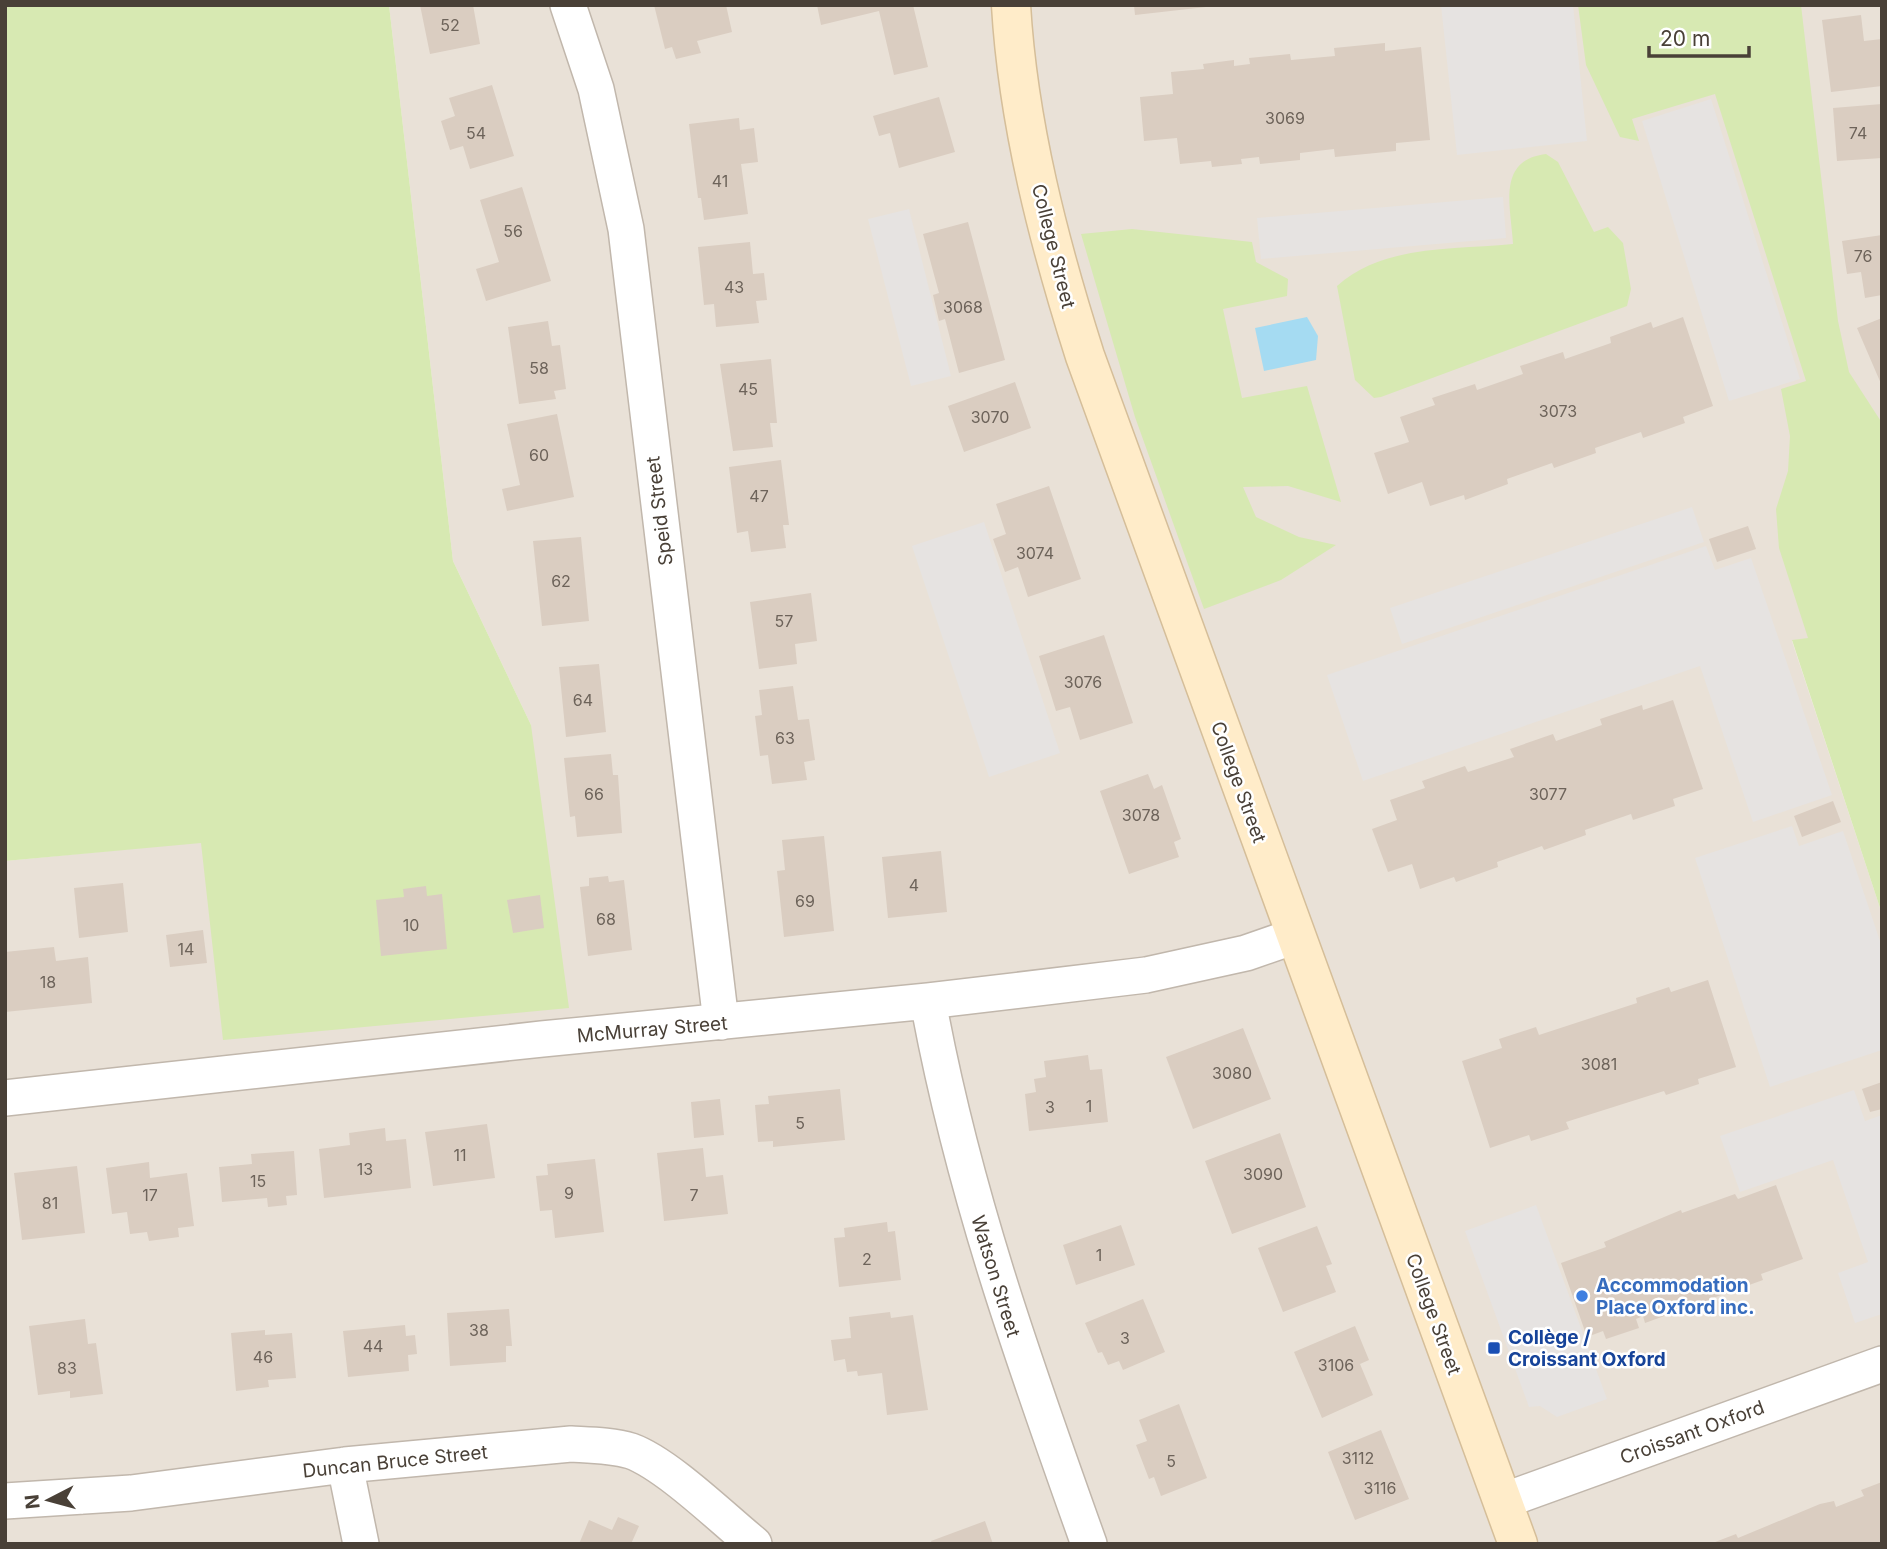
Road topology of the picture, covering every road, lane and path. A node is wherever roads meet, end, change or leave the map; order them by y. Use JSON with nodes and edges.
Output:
{"nodes":[{"id":1,"x":568,"y":5,"type":"edge"},
{"id":2,"x":1011,"y":5,"type":"edge"},
{"id":3,"x":1295,"y":936,"type":"junction"},
{"id":4,"x":928,"y":1002,"type":"junction"},
{"id":5,"x":721,"y":1023,"type":"junction"},
{"id":6,"x":5,"y":1098,"type":"edge"},
{"id":7,"x":1882,"y":1364,"type":"edge"},
{"id":8,"x":345,"y":1465,"type":"junction"},
{"id":9,"x":5,"y":1501,"type":"edge"},
{"id":10,"x":1503,"y":1501,"type":"junction"},
{"id":11,"x":361,"y":1544,"type":"edge"},
{"id":12,"x":754,"y":1544,"type":"edge"},
{"id":13,"x":1088,"y":1544,"type":"edge"},
{"id":14,"x":1518,"y":1544,"type":"edge"}],
"edges":[{"from":1,"to":5,"type":"street","name":"Speid Street"},
{"from":2,"to":3,"type":"street","name":"College Street"},
{"from":3,"to":4,"type":"street","name":"McMurray Street"},
{"from":3,"to":10,"type":"street","name":"College Street"},
{"from":4,"to":5,"type":"street","name":"McMurray Street"},
{"from":4,"to":13,"type":"street","name":"Watson Street"},
{"from":5,"to":6,"type":"street","name":"McMurray Street"},
{"from":7,"to":10,"type":"street","name":"Croissant Oxford"},
{"from":8,"to":9,"type":"street","name":"Duncan Bruce Street"},
{"from":8,"to":11,"type":"street"},
{"from":8,"to":12,"type":"street","name":"Duncan Bruce Street"},
{"from":10,"to":14,"type":"street","name":"College Street"}]}
